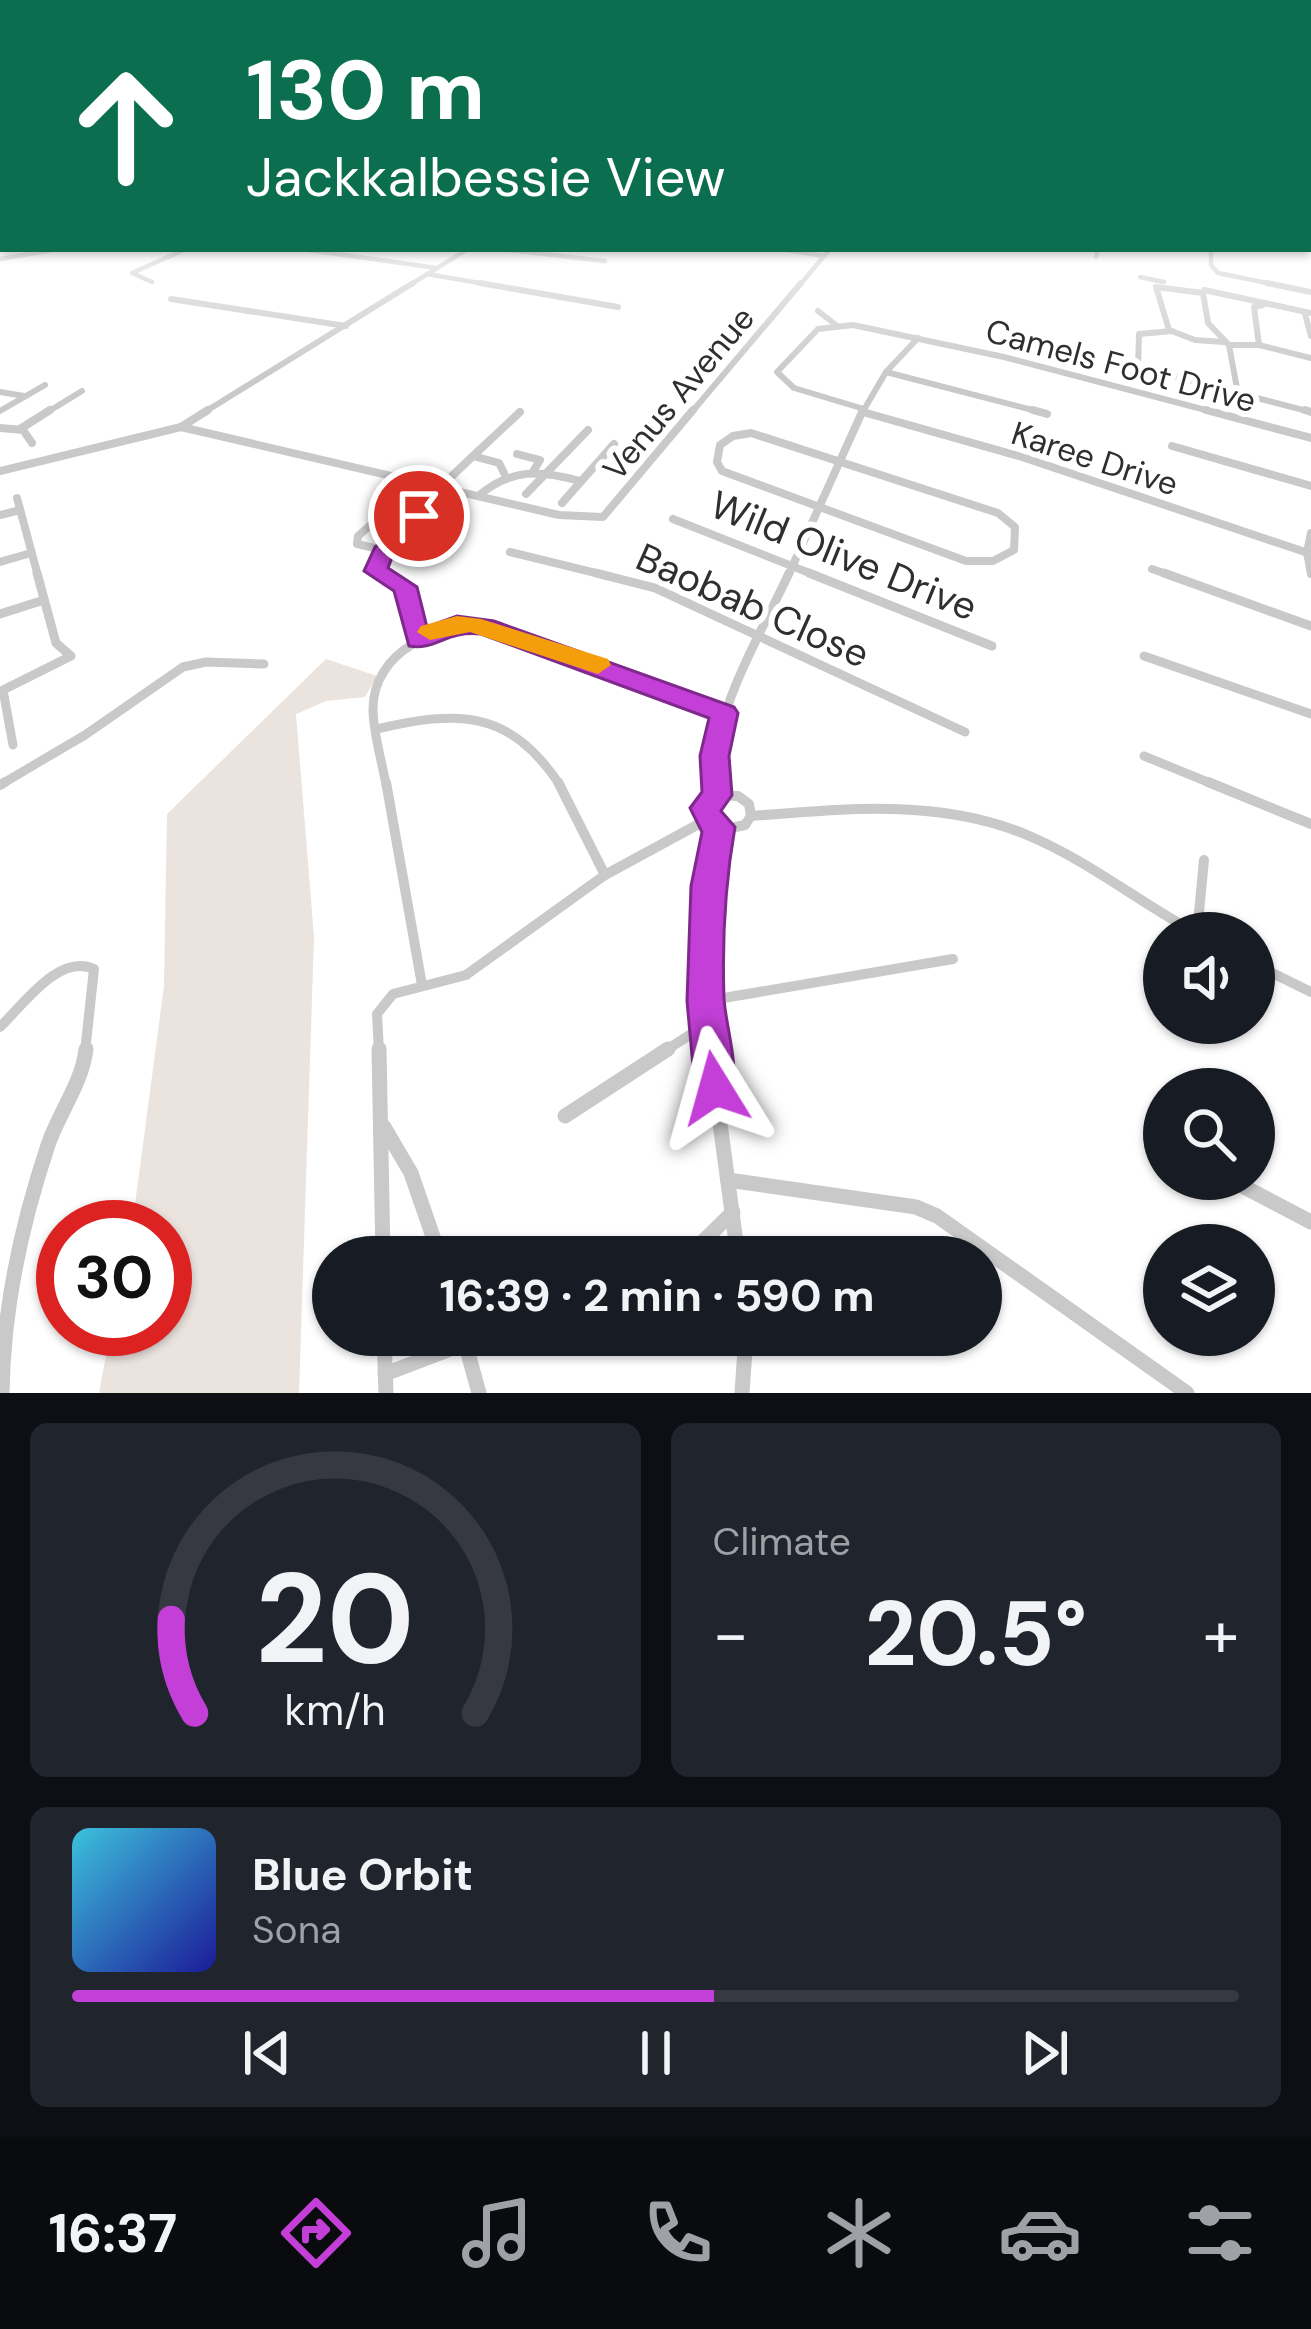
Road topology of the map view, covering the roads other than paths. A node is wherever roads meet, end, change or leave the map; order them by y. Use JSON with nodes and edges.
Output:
{"nodes":[{"id":1,"x":41,"y":252,"type":"edge"},
{"id":2,"x":179,"y":252,"type":"edge"},
{"id":3,"x":323,"y":252,"type":"edge"},
{"id":4,"x":463,"y":252,"type":"edge"},
{"id":5,"x":526,"y":252,"type":"edge"},
{"id":6,"x":1211,"y":252,"type":"edge"},
{"id":7,"x":827,"y":253,"type":"edge"},
{"id":8,"x":0,"y":259,"type":"edge"},
{"id":9,"x":605,"y":261,"type":"dead end"},
{"id":10,"x":437,"y":268,"type":"junction"},
{"id":11,"x":427,"y":274,"type":"junction"},
{"id":12,"x":1140,"y":278,"type":"dead end"},
{"id":13,"x":152,"y":283,"type":"dead end"},
{"id":14,"x":1311,"y":292,"type":"edge"},
{"id":15,"x":171,"y":299,"type":"dead end"},
{"id":16,"x":618,"y":308,"type":"dead end"},
{"id":17,"x":818,"y":311,"type":"dead end"},
{"id":18,"x":1309,"y":314,"type":"edge"},
{"id":19,"x":836,"y":325,"type":"junction"},
{"id":20,"x":346,"y":326,"type":"junction"},
{"id":21,"x":1172,"y":331,"type":"junction"},
{"id":22,"x":1311,"y":336,"type":"edge"},
{"id":23,"x":918,"y":338,"type":"junction"},
{"id":24,"x":1226,"y":343,"type":"junction"},
{"id":25,"x":1258,"y":345,"type":"junction"},
{"id":26,"x":1311,"y":358,"type":"edge"},
{"id":27,"x":886,"y":372,"type":"junction"},
{"id":28,"x":45,"y":385,"type":"dead end"},
{"id":29,"x":0,"y":392,"type":"edge"},
{"id":30,"x":82,"y":392,"type":"dead end"},
{"id":31,"x":1238,"y":394,"type":"junction"},
{"id":32,"x":24,"y":396,"type":"junction"},
{"id":33,"x":863,"y":410,"type":"junction"},
{"id":34,"x":0,"y":411,"type":"edge"},
{"id":35,"x":520,"y":412,"type":"dead end"},
{"id":36,"x":1311,"y":412,"type":"edge"},
{"id":37,"x":1047,"y":414,"type":"dead end"},
{"id":38,"x":181,"y":427,"type":"junction"},
{"id":39,"x":0,"y":428,"type":"edge"},
{"id":40,"x":20,"y":430,"type":"junction"},
{"id":41,"x":588,"y":430,"type":"dead end"},
{"id":42,"x":1311,"y":438,"type":"edge"},
{"id":43,"x":32,"y":443,"type":"dead end"},
{"id":44,"x":614,"y":444,"type":"dead end"},
{"id":45,"x":1172,"y":446,"type":"dead end"},
{"id":46,"x":517,"y":454,"type":"dead end"},
{"id":47,"x":473,"y":456,"type":"junction"},
{"id":48,"x":841,"y":462,"type":"junction"},
{"id":49,"x":534,"y":470,"type":"junction"},
{"id":50,"x":0,"y":471,"type":"edge"},
{"id":51,"x":546,"y":472,"type":"junction"},
{"id":52,"x":504,"y":473,"type":"junction"},
{"id":53,"x":452,"y":476,"type":"dead end"},
{"id":54,"x":580,"y":482,"type":"junction"},
{"id":55,"x":1311,"y":486,"type":"edge"},
{"id":56,"x":526,"y":494,"type":"dead end"},
{"id":57,"x":478,"y":496,"type":"junction"},
{"id":58,"x":16,"y":498,"type":"dead end"},
{"id":59,"x":562,"y":503,"type":"dead end"},
{"id":60,"x":821,"y":508,"type":"junction"},
{"id":61,"x":20,"y":510,"type":"junction"},
{"id":62,"x":0,"y":515,"type":"edge"},
{"id":63,"x":674,"y":519,"type":"dead end"},
{"id":64,"x":1311,"y":533,"type":"edge"},
{"id":65,"x":383,"y":551,"type":"junction"},
{"id":66,"x":510,"y":552,"type":"dead end"},
{"id":67,"x":1309,"y":553,"type":"edge"},
{"id":68,"x":31,"y":554,"type":"junction"},
{"id":69,"x":0,"y":562,"type":"edge"},
{"id":70,"x":794,"y":567,"type":"junction"},
{"id":71,"x":1152,"y":569,"type":"dead end"},
{"id":72,"x":1311,"y":574,"type":"edge"},
{"id":73,"x":44,"y":600,"type":"junction"},
{"id":74,"x":0,"y":614,"type":"edge"},
{"id":75,"x":1311,"y":626,"type":"edge"},
{"id":76,"x":762,"y":638,"type":"junction"},
{"id":77,"x":418,"y":640,"type":"junction"},
{"id":78,"x":992,"y":646,"type":"dead end"},
{"id":79,"x":1144,"y":656,"type":"dead end"},
{"id":80,"x":264,"y":664,"type":"dead end"},
{"id":81,"x":724,"y":713,"type":"junction"},
{"id":82,"x":1311,"y":714,"type":"edge"},
{"id":83,"x":377,"y":730,"type":"junction"},
{"id":84,"x":965,"y":732,"type":"dead end"},
{"id":85,"x":13,"y":745,"type":"dead end"},
{"id":86,"x":1144,"y":756,"type":"dead end"},
{"id":87,"x":0,"y":785,"type":"edge"},
{"id":88,"x":717,"y":795,"type":"junction"},
{"id":89,"x":751,"y":815,"type":"junction"},
{"id":90,"x":713,"y":823,"type":"junction"},
{"id":91,"x":1311,"y":824,"type":"edge"},
{"id":92,"x":1204,"y":860,"type":"dead end"},
{"id":93,"x":604,"y":875,"type":"junction"},
{"id":94,"x":1162,"y":912,"type":"edge"},
{"id":95,"x":1199,"y":912,"type":"edge"},
{"id":96,"x":953,"y":959,"type":"dead end"},
{"id":97,"x":1275,"y":974,"type":"edge"},
{"id":98,"x":422,"y":985,"type":"junction"},
{"id":99,"x":1311,"y":992,"type":"edge"},
{"id":100,"x":706,"y":1001,"type":"junction"},
{"id":101,"x":707,"y":1024,"type":"junction"},
{"id":102,"x":0,"y":1027,"type":"edge"},
{"id":103,"x":565,"y":1116,"type":"dead end"},
{"id":104,"x":384,"y":1127,"type":"junction"},
{"id":105,"x":728,"y":1180,"type":"junction"},
{"id":106,"x":1269,"y":1200,"type":"edge"},
{"id":107,"x":733,"y":1212,"type":"junction"},
{"id":108,"x":1311,"y":1222,"type":"edge"},
{"id":109,"x":383,"y":1236,"type":"edge"},
{"id":110,"x":433,"y":1236,"type":"edge"},
{"id":111,"x":708,"y":1236,"type":"edge"},
{"id":112,"x":736,"y":1236,"type":"edge"},
{"id":113,"x":435,"y":1356,"type":"edge"},
{"id":114,"x":469,"y":1356,"type":"edge"},
{"id":115,"x":745,"y":1356,"type":"edge"},
{"id":116,"x":386,"y":1384,"type":"edge"},
{"id":117,"x":2,"y":1393,"type":"edge"},
{"id":118,"x":479,"y":1393,"type":"edge"},
{"id":119,"x":742,"y":1393,"type":"edge"},
{"id":120,"x":1187,"y":1393,"type":"edge"}],
"edges":[{"from":1,"to":8,"type":"street"},
{"from":2,"to":13,"type":"street"},
{"from":3,"to":10,"type":"street"},
{"from":4,"to":10,"type":"street"},
{"from":5,"to":9,"type":"street"},
{"from":6,"to":14,"type":"street"},
{"from":7,"to":57,"type":"street","name":"Venus Avenue"},
{"from":10,"to":11,"type":"street"},
{"from":11,"to":16,"type":"street"},
{"from":11,"to":20,"type":"street"},
{"from":12,"to":18,"type":"street"},
{"from":15,"to":20,"type":"street"},
{"from":17,"to":19,"type":"street"},
{"from":18,"to":22,"type":"street"},
{"from":18,"to":25,"type":"street"},
{"from":19,"to":23,"type":"street","name":"Camels Foot Drive"},
{"from":19,"to":33,"type":"street","name":"Karee Drive"},
{"from":20,"to":38,"type":"street"},
{"from":21,"to":24,"type":"street"},
{"from":21,"to":24,"type":"street"},
{"from":21,"to":31,"type":"street"},
{"from":23,"to":27,"type":"street"},
{"from":23,"to":42,"type":"street","name":"Camels Foot Drive"},
{"from":24,"to":25,"type":"street"},
{"from":24,"to":31,"type":"street"},
{"from":25,"to":26,"type":"street"},
{"from":27,"to":33,"type":"street"},
{"from":27,"to":37,"type":"street"},
{"from":28,"to":32,"type":"street"},
{"from":29,"to":32,"type":"street"},
{"from":30,"to":40,"type":"street"},
{"from":31,"to":36,"type":"street"},
{"from":32,"to":34,"type":"street"},
{"from":33,"to":48,"type":"street"},
{"from":33,"to":67,"type":"street","name":"Karee Drive"},
{"from":35,"to":47,"type":"street"},
{"from":38,"to":50,"type":"street"},
{"from":38,"to":57,"type":"street"},
{"from":39,"to":40,"type":"street"},
{"from":40,"to":43,"type":"street"},
{"from":41,"to":51,"type":"street"},
{"from":44,"to":54,"type":"street"},
{"from":45,"to":55,"type":"street"},
{"from":46,"to":49,"type":"street"},
{"from":47,"to":52,"type":"street"},
{"from":47,"to":53,"type":"street"},
{"from":48,"to":60,"type":"street"},
{"from":48,"to":60,"type":"street"},
{"from":48,"to":60,"type":"street"},
{"from":49,"to":51,"type":"street"},
{"from":49,"to":52,"type":"street"},
{"from":51,"to":54,"type":"street"},
{"from":51,"to":56,"type":"street"},
{"from":52,"to":57,"type":"street"},
{"from":54,"to":59,"type":"street"},
{"from":58,"to":61,"type":"street"},
{"from":60,"to":70,"type":"street"},
{"from":61,"to":62,"type":"street"},
{"from":61,"to":68,"type":"street"},
{"from":63,"to":70,"type":"street","name":"Wild Olive Drive"},
{"from":64,"to":67,"type":"street"},
{"from":65,"to":65,"type":"street"},
{"from":65,"to":77,"type":"street"},
{"from":66,"to":76,"type":"street","name":"Baobab Close"},
{"from":67,"to":72,"type":"street"},
{"from":68,"to":69,"type":"street"},
{"from":68,"to":73,"type":"street"},
{"from":70,"to":76,"type":"street"},
{"from":70,"to":78,"type":"street","name":"Wild Olive Drive"},
{"from":71,"to":75,"type":"street"},
{"from":73,"to":74,"type":"street"},
{"from":73,"to":85,"type":"street"},
{"from":76,"to":81,"type":"street"},
{"from":76,"to":84,"type":"street","name":"Baobab Close"},
{"from":77,"to":81,"type":"street"},
{"from":77,"to":83,"type":"street"},
{"from":79,"to":82,"type":"street"},
{"from":80,"to":87,"type":"street"},
{"from":81,"to":88,"type":"street"},
{"from":83,"to":93,"type":"street"},
{"from":83,"to":98,"type":"street"},
{"from":86,"to":91,"type":"street"},
{"from":88,"to":89,"type":"street"},
{"from":88,"to":90,"type":"street"},
{"from":89,"to":90,"type":"street"},
{"from":89,"to":94,"type":"street"},
{"from":90,"to":93,"type":"street"},
{"from":90,"to":100,"type":"street"},
{"from":92,"to":95,"type":"street"},
{"from":93,"to":98,"type":"street"},
{"from":96,"to":100,"type":"street"},
{"from":97,"to":99,"type":"street"},
{"from":98,"to":104,"type":"street"},
{"from":100,"to":101,"type":"street"},
{"from":101,"to":103,"type":"street"},
{"from":101,"to":105,"type":"street"},
{"from":102,"to":117,"type":"street"},
{"from":104,"to":109,"type":"street"},
{"from":104,"to":110,"type":"street"},
{"from":105,"to":107,"type":"street"},
{"from":105,"to":120,"type":"street"},
{"from":106,"to":108,"type":"street"},
{"from":107,"to":111,"type":"street"},
{"from":107,"to":112,"type":"street"},
{"from":113,"to":116,"type":"street"},
{"from":114,"to":118,"type":"street"},
{"from":115,"to":119,"type":"street"}]}
